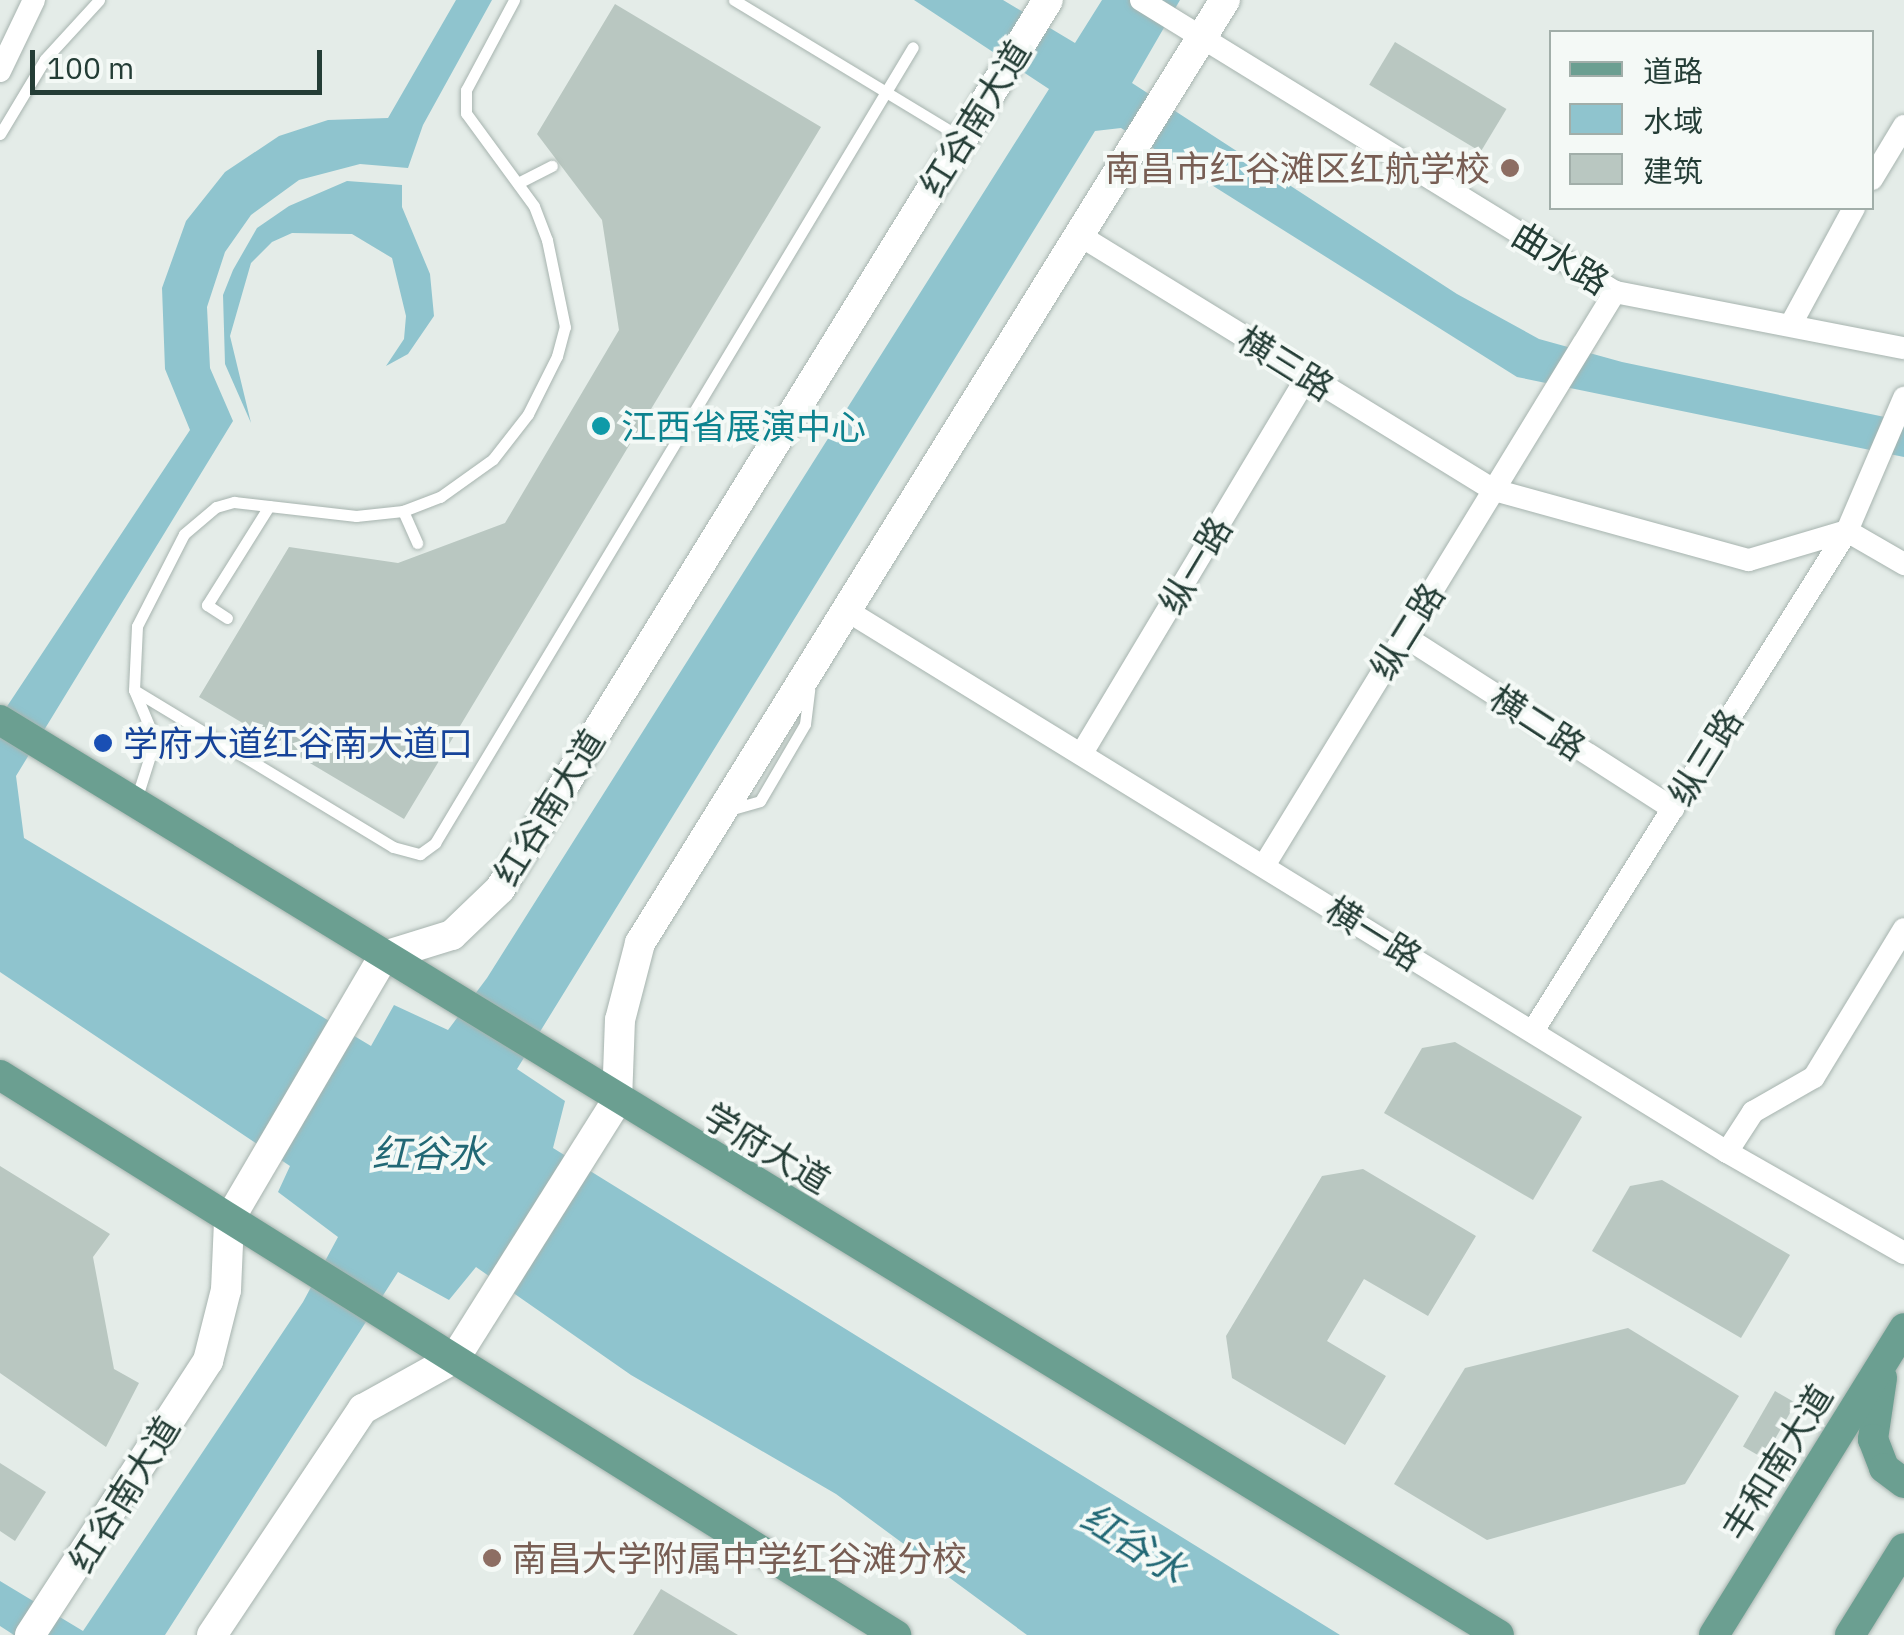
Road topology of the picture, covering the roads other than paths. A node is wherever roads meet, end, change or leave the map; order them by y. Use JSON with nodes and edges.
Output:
{"nodes":[{"id":1,"x":34,"y":0,"type":"edge"},
{"id":2,"x":99,"y":0,"type":"edge"},
{"id":3,"x":514,"y":0,"type":"edge"},
{"id":4,"x":734,"y":0,"type":"edge"},
{"id":5,"x":1141,"y":0,"type":"edge"},
{"id":6,"x":1225,"y":0,"type":"edge"},
{"id":7,"x":1044,"y":8,"type":"edge"},
{"id":8,"x":1200,"y":37,"type":"junction"},
{"id":9,"x":913,"y":47,"type":"dead end"},
{"id":10,"x":0,"y":71,"type":"edge"},
{"id":11,"x":886,"y":92,"type":"junction"},
{"id":12,"x":1904,"y":126,"type":"edge"},
{"id":13,"x":0,"y":134,"type":"edge"},
{"id":14,"x":962,"y":138,"type":"junction"},
{"id":15,"x":552,"y":166,"type":"dead end"},
{"id":16,"x":1874,"y":176,"type":"edge"},
{"id":17,"x":518,"y":183,"type":"junction"},
{"id":18,"x":1853,"y":210,"type":"edge"},
{"id":19,"x":1079,"y":236,"type":"junction"},
{"id":20,"x":1615,"y":292,"type":"junction"},
{"id":21,"x":1791,"y":324,"type":"junction"},
{"id":22,"x":1904,"y":348,"type":"edge"},
{"id":23,"x":1308,"y":376,"type":"junction"},
{"id":24,"x":1901,"y":403,"type":"edge"},
{"id":25,"x":1494,"y":490,"type":"junction"},
{"id":26,"x":269,"y":506,"type":"junction"},
{"id":27,"x":402,"y":511,"type":"junction"},
{"id":28,"x":1848,"y":531,"type":"junction"},
{"id":29,"x":417,"y":543,"type":"dead end"},
{"id":30,"x":1904,"y":564,"type":"edge"},
{"id":31,"x":846,"y":610,"type":"junction"},
{"id":32,"x":227,"y":618,"type":"dead end"},
{"id":33,"x":1404,"y":636,"type":"junction"},
{"id":34,"x":134,"y":690,"type":"junction"},
{"id":35,"x":0,"y":720,"type":"edge"},
{"id":36,"x":1082,"y":753,"type":"junction"},
{"id":37,"x":135,"y":802,"type":"junction"},
{"id":38,"x":1672,"y":809,"type":"junction"},
{"id":39,"x":1264,"y":864,"type":"junction"},
{"id":40,"x":1904,"y":929,"type":"edge"},
{"id":41,"x":384,"y":956,"type":"junction"},
{"id":42,"x":1533,"y":1031,"type":"junction"},
{"id":43,"x":0,"y":1075,"type":"edge"},
{"id":44,"x":616,"y":1101,"type":"junction"},
{"id":45,"x":1726,"y":1152,"type":"junction"},
{"id":46,"x":229,"y":1220,"type":"junction"},
{"id":47,"x":1904,"y":1253,"type":"edge"},
{"id":48,"x":1898,"y":1337,"type":"edge"},
{"id":49,"x":455,"y":1358,"type":"junction"},
{"id":50,"x":1904,"y":1483,"type":"edge"},
{"id":51,"x":1904,"y":1548,"type":"edge"},
{"id":52,"x":1734,"y":1602,"type":"junction"},
{"id":53,"x":30,"y":1635,"type":"edge"},
{"id":54,"x":212,"y":1635,"type":"edge"},
{"id":55,"x":896,"y":1635,"type":"edge"},
{"id":56,"x":1499,"y":1635,"type":"edge"},
{"id":57,"x":1706,"y":1635,"type":"edge"},
{"id":58,"x":1714,"y":1635,"type":"edge"},
{"id":59,"x":1850,"y":1635,"type":"edge"}],
"edges":[{"from":1,"to":10,"type":"street"},
{"from":2,"to":13,"type":"lane"},
{"from":3,"to":17,"type":"lane"},
{"from":4,"to":11,"type":"lane"},
{"from":5,"to":8,"type":"street","name":"曲水路"},
{"from":6,"to":8,"type":"main road"},
{"from":7,"to":14,"type":"main road","name":"红谷南大道"},
{"from":8,"to":19,"type":"main road"},
{"from":8,"to":20,"type":"street","name":"曲水路"},
{"from":9,"to":11,"type":"lane"},
{"from":11,"to":14,"type":"lane"},
{"from":11,"to":34,"type":"lane"},
{"from":12,"to":16,"type":"street"},
{"from":14,"to":41,"type":"main road","name":"红谷南大道"},
{"from":15,"to":17,"type":"lane"},
{"from":17,"to":27,"type":"lane"},
{"from":18,"to":21,"type":"street"},
{"from":19,"to":23,"type":"street","name":"横三路"},
{"from":19,"to":31,"type":"main road"},
{"from":20,"to":21,"type":"street","name":"曲水路"},
{"from":20,"to":25,"type":"street","name":"纵二路"},
{"from":21,"to":22,"type":"street","name":"曲水路"},
{"from":23,"to":25,"type":"street","name":"横三路"},
{"from":23,"to":36,"type":"street","name":"纵一路"},
{"from":24,"to":28,"type":"street","name":"纵三路"},
{"from":25,"to":28,"type":"street","name":"横三路"},
{"from":25,"to":33,"type":"street","name":"纵二路"},
{"from":26,"to":27,"type":"lane"},
{"from":26,"to":32,"type":"lane"},
{"from":26,"to":34,"type":"lane"},
{"from":27,"to":29,"type":"lane"},
{"from":28,"to":30,"type":"street"},
{"from":28,"to":38,"type":"street","name":"纵三路"},
{"from":31,"to":36,"type":"street","name":"横一路"},
{"from":31,"to":44,"type":"main road"},
{"from":33,"to":38,"type":"street","name":"横二路"},
{"from":33,"to":39,"type":"street","name":"纵二路"},
{"from":34,"to":37,"type":"lane"},
{"from":35,"to":37,"type":"main road","name":"学府大道"},
{"from":36,"to":39,"type":"street","name":"横一路"},
{"from":37,"to":41,"type":"main road","name":"学府大道"},
{"from":38,"to":42,"type":"street","name":"纵三路"},
{"from":39,"to":42,"type":"street","name":"横一路"},
{"from":40,"to":45,"type":"street"},
{"from":41,"to":44,"type":"main road","name":"学府大道"},
{"from":41,"to":46,"type":"main road","name":"红谷南大道"},
{"from":42,"to":45,"type":"street","name":"横一路"},
{"from":43,"to":46,"type":"main road"},
{"from":44,"to":49,"type":"main road"},
{"from":44,"to":56,"type":"main road","name":"学府大道"},
{"from":45,"to":47,"type":"street","name":"横一路"},
{"from":46,"to":49,"type":"main road"},
{"from":46,"to":53,"type":"main road","name":"红谷南大道"},
{"from":48,"to":50,"type":"main road"},
{"from":48,"to":52,"type":"main road","name":"丰和南大道"},
{"from":49,"to":54,"type":"main road"},
{"from":49,"to":55,"type":"main road"},
{"from":51,"to":59,"type":"main road"},
{"from":52,"to":57,"type":"main road"},
{"from":52,"to":58,"type":"main road","name":"丰和南大道"}]}
